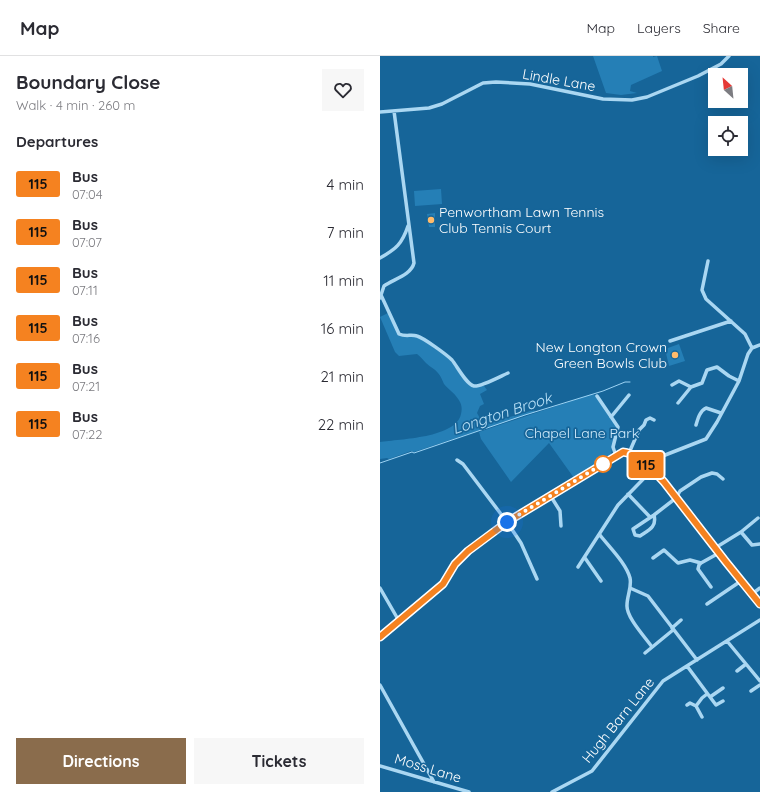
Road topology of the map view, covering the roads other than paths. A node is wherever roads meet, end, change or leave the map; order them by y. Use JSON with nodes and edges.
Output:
{"nodes":[{"id":1,"x":729,"y":56,"type":"edge"},
{"id":2,"x":394,"y":111,"type":"junction"},
{"id":3,"x":380,"y":112,"type":"edge"},
{"id":4,"x":408,"y":225,"type":"junction"},
{"id":5,"x":380,"y":258,"type":"edge"},
{"id":6,"x":708,"y":261,"type":"dead end"},
{"id":7,"x":381,"y":294,"type":"edge"},
{"id":8,"x":731,"y":321,"type":"junction"},
{"id":9,"x":670,"y":341,"type":"dead end"},
{"id":10,"x":760,"y":345,"type":"edge"},
{"id":11,"x":752,"y":348,"type":"junction"},
{"id":12,"x":508,"y":373,"type":"dead end"},
{"id":13,"x":739,"y":381,"type":"junction"},
{"id":14,"x":672,"y":385,"type":"dead end"},
{"id":15,"x":691,"y":387,"type":"junction"},
{"id":16,"x":628,"y":395,"type":"dead end"},
{"id":17,"x":597,"y":396,"type":"dead end"},
{"id":18,"x":678,"y":403,"type":"dead end"},
{"id":19,"x":721,"y":413,"type":"junction"},
{"id":20,"x":611,"y":417,"type":"junction"},
{"id":21,"x":654,"y":420,"type":"dead end"},
{"id":22,"x":696,"y":425,"type":"dead end"},
{"id":23,"x":629,"y":453,"type":"junction"},
{"id":24,"x":616,"y":456,"type":"junction"},
{"id":25,"x":457,"y":460,"type":"dead end"},
{"id":26,"x":646,"y":464,"type":"junction"},
{"id":27,"x":653,"y":469,"type":"junction"},
{"id":28,"x":723,"y":479,"type":"dead end"},
{"id":29,"x":628,"y":494,"type":"junction"},
{"id":30,"x":550,"y":495,"type":"junction"},
{"id":31,"x":676,"y":498,"type":"junction"},
{"id":32,"x":654,"y":515,"type":"junction"},
{"id":33,"x":650,"y":517,"type":"junction"},
{"id":34,"x":758,"y":518,"type":"dead end"},
{"id":35,"x":507,"y":522,"type":"junction"},
{"id":36,"x":561,"y":526,"type":"dead end"},
{"id":37,"x":741,"y":532,"type":"junction"},
{"id":38,"x":600,"y":535,"type":"junction"},
{"id":39,"x":760,"y":544,"type":"edge"},
{"id":40,"x":715,"y":548,"type":"junction"},
{"id":41,"x":719,"y":553,"type":"junction"},
{"id":42,"x":585,"y":558,"type":"junction"},
{"id":43,"x":653,"y":558,"type":"dead end"},
{"id":44,"x":701,"y":563,"type":"junction"},
{"id":45,"x":578,"y":567,"type":"dead end"},
{"id":46,"x":537,"y":579,"type":"dead end"},
{"id":47,"x":602,"y":581,"type":"dead end"},
{"id":48,"x":741,"y":581,"type":"junction"},
{"id":49,"x":711,"y":586,"type":"dead end"},
{"id":50,"x":380,"y":588,"type":"edge"},
{"id":51,"x":630,"y":588,"type":"junction"},
{"id":52,"x":760,"y":588,"type":"edge"},
{"id":53,"x":752,"y":594,"type":"junction"},
{"id":54,"x":707,"y":604,"type":"dead end"},
{"id":55,"x":760,"y":604,"type":"edge"},
{"id":56,"x":681,"y":620,"type":"dead end"},
{"id":57,"x":760,"y":620,"type":"edge"},
{"id":58,"x":399,"y":621,"type":"junction"},
{"id":59,"x":673,"y":629,"type":"junction"},
{"id":60,"x":380,"y":637,"type":"edge"},
{"id":61,"x":727,"y":641,"type":"junction"},
{"id":62,"x":652,"y":647,"type":"junction"},
{"id":63,"x":645,"y":654,"type":"dead end"},
{"id":64,"x":697,"y":660,"type":"junction"},
{"id":65,"x":746,"y":664,"type":"junction"},
{"id":66,"x":687,"y":666,"type":"junction"},
{"id":67,"x":737,"y":671,"type":"dead end"},
{"id":68,"x":760,"y":681,"type":"edge"},
{"id":69,"x":380,"y":685,"type":"edge"},
{"id":70,"x":760,"y":685,"type":"edge"},
{"id":71,"x":723,"y":688,"type":"dead end"},
{"id":72,"x":751,"y":691,"type":"dead end"},
{"id":73,"x":709,"y":697,"type":"junction"},
{"id":74,"x":723,"y":701,"type":"dead end"},
{"id":75,"x":687,"y":705,"type":"dead end"},
{"id":76,"x":695,"y":707,"type":"junction"},
{"id":77,"x":702,"y":717,"type":"dead end"},
{"id":78,"x":380,"y":766,"type":"edge"},
{"id":79,"x":434,"y":782,"type":"junction"},
{"id":80,"x":469,"y":792,"type":"edge"},
{"id":81,"x":552,"y":792,"type":"edge"}],
"edges":[{"from":1,"to":2,"type":"street","name":"Lindle Lane"},
{"from":2,"to":3,"type":"street","name":"Lindle Lane"},
{"from":2,"to":4,"type":"street"},
{"from":4,"to":5,"type":"street"},
{"from":4,"to":7,"type":"street"},
{"from":6,"to":8,"type":"street"},
{"from":7,"to":12,"type":"street"},
{"from":8,"to":9,"type":"street"},
{"from":8,"to":11,"type":"street"},
{"from":10,"to":11,"type":"street"},
{"from":11,"to":13,"type":"street"},
{"from":13,"to":15,"type":"street"},
{"from":13,"to":19,"type":"street"},
{"from":14,"to":15,"type":"street"},
{"from":15,"to":18,"type":"street"},
{"from":16,"to":20,"type":"street"},
{"from":17,"to":20,"type":"street"},
{"from":19,"to":22,"type":"street"},
{"from":19,"to":26,"type":"street"},
{"from":20,"to":24,"type":"street"},
{"from":21,"to":23,"type":"street"},
{"from":23,"to":24,"type":"street"},
{"from":23,"to":26,"type":"street"},
{"from":24,"to":30,"type":"street"},
{"from":25,"to":35,"type":"street"},
{"from":26,"to":27,"type":"street"},
{"from":27,"to":29,"type":"street"},
{"from":27,"to":31,"type":"street"},
{"from":28,"to":31,"type":"street"},
{"from":29,"to":33,"type":"street"},
{"from":29,"to":38,"type":"street"},
{"from":30,"to":35,"type":"street"},
{"from":30,"to":36,"type":"street"},
{"from":31,"to":32,"type":"street"},
{"from":31,"to":40,"type":"street"},
{"from":32,"to":33,"type":"street"},
{"from":32,"to":33,"type":"street"},
{"from":34,"to":37,"type":"street"},
{"from":35,"to":46,"type":"street"},
{"from":35,"to":58,"type":"street"},
{"from":37,"to":39,"type":"street"},
{"from":37,"to":40,"type":"street"},
{"from":38,"to":42,"type":"street"},
{"from":38,"to":51,"type":"street"},
{"from":40,"to":41,"type":"street"},
{"from":41,"to":44,"type":"street"},
{"from":41,"to":48,"type":"street"},
{"from":42,"to":45,"type":"street"},
{"from":42,"to":47,"type":"street"},
{"from":43,"to":44,"type":"street"},
{"from":44,"to":49,"type":"street"},
{"from":48,"to":53,"type":"street"},
{"from":48,"to":54,"type":"street"},
{"from":50,"to":58,"type":"street"},
{"from":51,"to":59,"type":"street"},
{"from":51,"to":62,"type":"street"},
{"from":52,"to":53,"type":"street"},
{"from":53,"to":55,"type":"street"},
{"from":56,"to":59,"type":"street"},
{"from":57,"to":61,"type":"street","name":"Hugh Barn Lane"},
{"from":58,"to":60,"type":"street"},
{"from":59,"to":62,"type":"street"},
{"from":59,"to":64,"type":"street"},
{"from":61,"to":64,"type":"street","name":"Hugh Barn Lane"},
{"from":61,"to":65,"type":"street"},
{"from":62,"to":63,"type":"street"},
{"from":64,"to":66,"type":"street","name":"Hugh Barn Lane"},
{"from":65,"to":67,"type":"street"},
{"from":65,"to":68,"type":"street"},
{"from":66,"to":73,"type":"street"},
{"from":66,"to":81,"type":"street","name":"Hugh Barn Lane"},
{"from":69,"to":79,"type":"street"},
{"from":70,"to":72,"type":"street"},
{"from":71,"to":73,"type":"street"},
{"from":73,"to":74,"type":"street"},
{"from":73,"to":76,"type":"street"},
{"from":75,"to":76,"type":"street"},
{"from":76,"to":77,"type":"street"},
{"from":78,"to":79,"type":"street","name":"Moss Lane"},
{"from":79,"to":80,"type":"street","name":"Moss Lane"}]}
